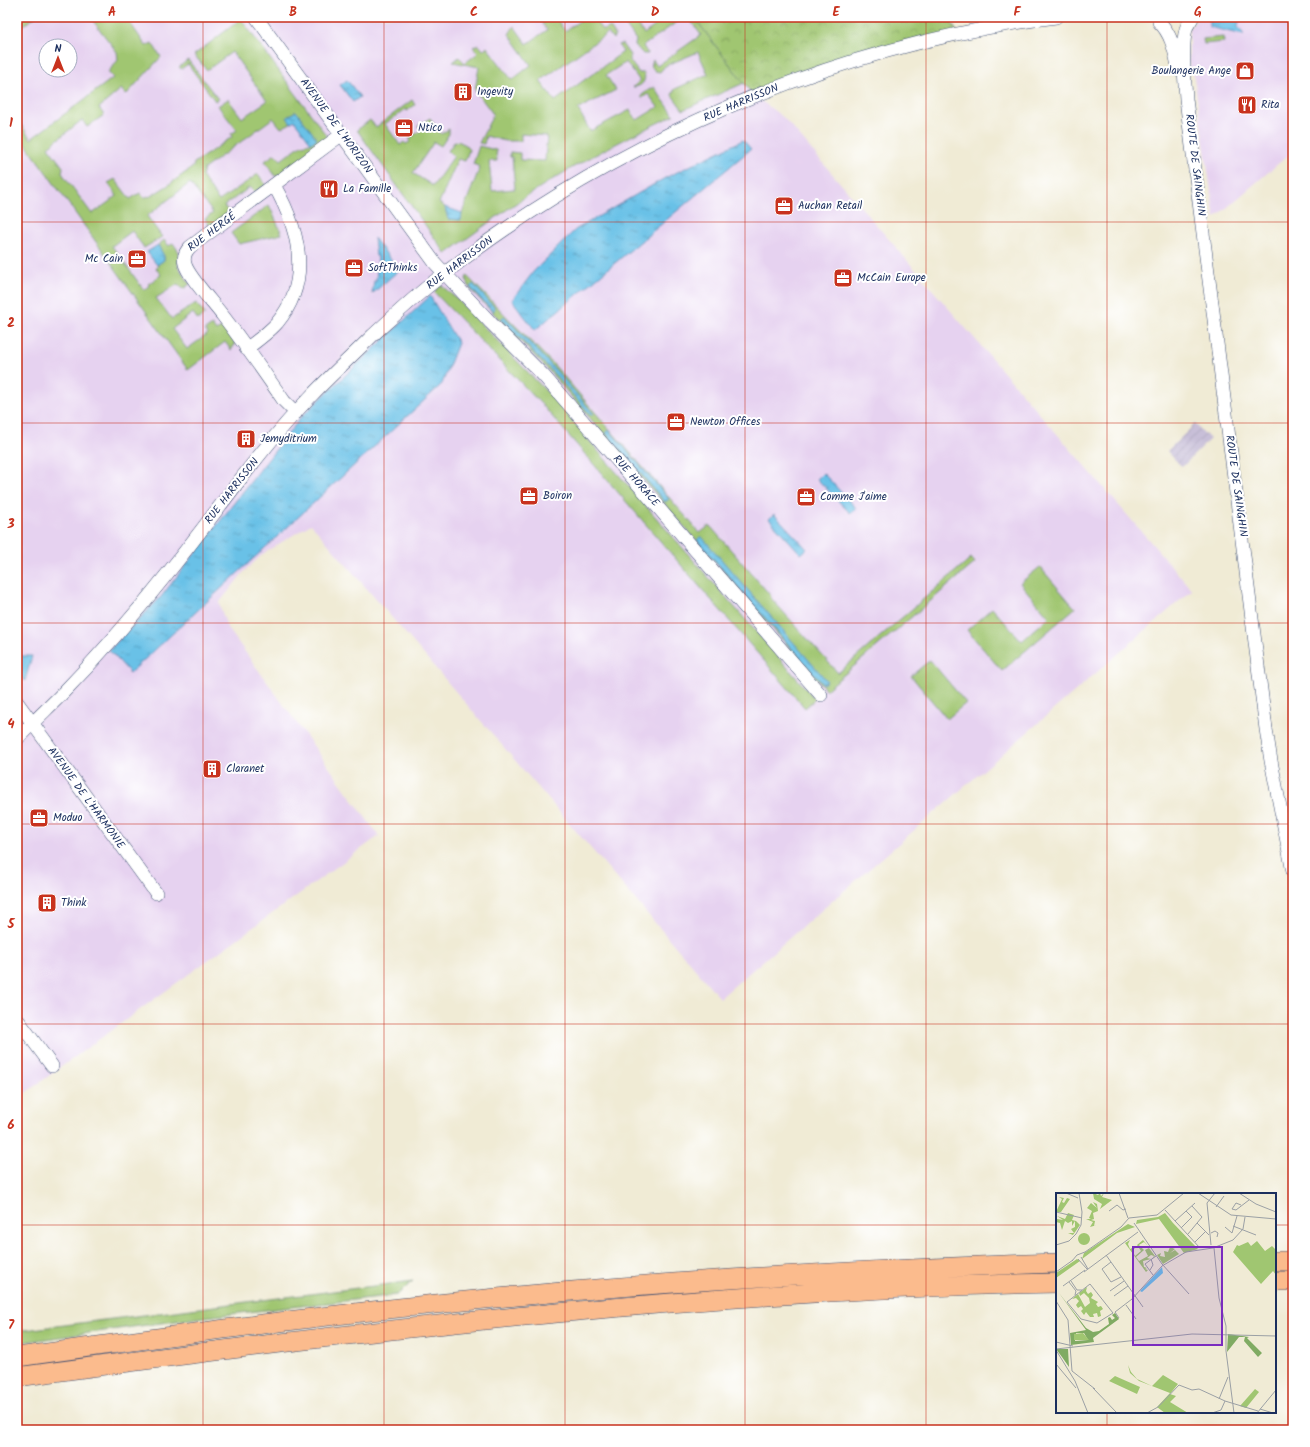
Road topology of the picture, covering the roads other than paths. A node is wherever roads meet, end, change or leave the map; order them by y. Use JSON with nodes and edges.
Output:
{"nodes":[{"id":1,"x":256,"y":17,"type":"edge"},
{"id":2,"x":1056,"y":17,"type":"edge"},
{"id":3,"x":1193,"y":18,"type":"edge"},
{"id":4,"x":1156,"y":19,"type":"edge"},
{"id":5,"x":987,"y":22,"type":"edge"},
{"id":6,"x":1186,"y":99,"type":"junction"},
{"id":7,"x":341,"y":135,"type":"junction"},
{"id":8,"x":274,"y":185,"type":"junction"},
{"id":9,"x":445,"y":273,"type":"junction"},
{"id":10,"x":246,"y":349,"type":"junction"},
{"id":11,"x":296,"y":413,"type":"junction"},
{"id":12,"x":821,"y":695,"type":"dead end"},
{"id":13,"x":17,"y":702,"type":"edge"},
{"id":14,"x":32,"y":723,"type":"junction"},
{"id":15,"x":17,"y":739,"type":"edge"},
{"id":16,"x":1293,"y":872,"type":"edge"},
{"id":17,"x":156,"y":893,"type":"dead end"},
{"id":18,"x":17,"y":1019,"type":"edge"},
{"id":19,"x":52,"y":1066,"type":"dead end"},
{"id":20,"x":1276,"y":1261,"type":"edge"},
{"id":21,"x":1293,"y":1261,"type":"edge"},
{"id":22,"x":1056,"y":1263,"type":"edge"},
{"id":23,"x":1276,"y":1281,"type":"edge"},
{"id":24,"x":1293,"y":1281,"type":"edge"},
{"id":25,"x":1056,"y":1283,"type":"edge"},
{"id":26,"x":17,"y":1357,"type":"edge"},
{"id":27,"x":17,"y":1377,"type":"edge"}],
"edges":[{"from":1,"to":7,"type":"street","name":"AVENUE DE L'HORIZON"},
{"from":2,"to":5,"type":"street","name":"RUE HARRISSON"},
{"from":3,"to":4,"type":"street"},
{"from":3,"to":6,"type":"street","name":"ROUTE DE SAINGHIN"},
{"from":4,"to":6,"type":"street","name":"ROUTE DE SAINGHIN"},
{"from":5,"to":9,"type":"street","name":"RUE HARRISSON"},
{"from":6,"to":16,"type":"street","name":"ROUTE DE SAINGHIN"},
{"from":7,"to":8,"type":"street","name":"RUE HERGÉ"},
{"from":7,"to":9,"type":"street","name":"AVENUE DE L'HORIZON"},
{"from":8,"to":10,"type":"street"},
{"from":8,"to":10,"type":"street","name":"RUE HERGÉ"},
{"from":9,"to":11,"type":"street","name":"RUE HARRISSON"},
{"from":9,"to":12,"type":"street","name":"RUE HORACE"},
{"from":10,"to":11,"type":"street","name":"RUE HERGÉ"},
{"from":11,"to":14,"type":"street","name":"RUE HARRISSON"},
{"from":13,"to":14,"type":"street","name":"AVENUE DE L'HARMONIE"},
{"from":14,"to":15,"type":"street","name":"RUE HARRISSON"},
{"from":14,"to":17,"type":"street","name":"AVENUE DE L'HARMONIE"},
{"from":18,"to":19,"type":"street"},
{"from":20,"to":21,"type":"highway"},
{"from":22,"to":26,"type":"highway"},
{"from":23,"to":24,"type":"highway"},
{"from":25,"to":27,"type":"highway"}]}
